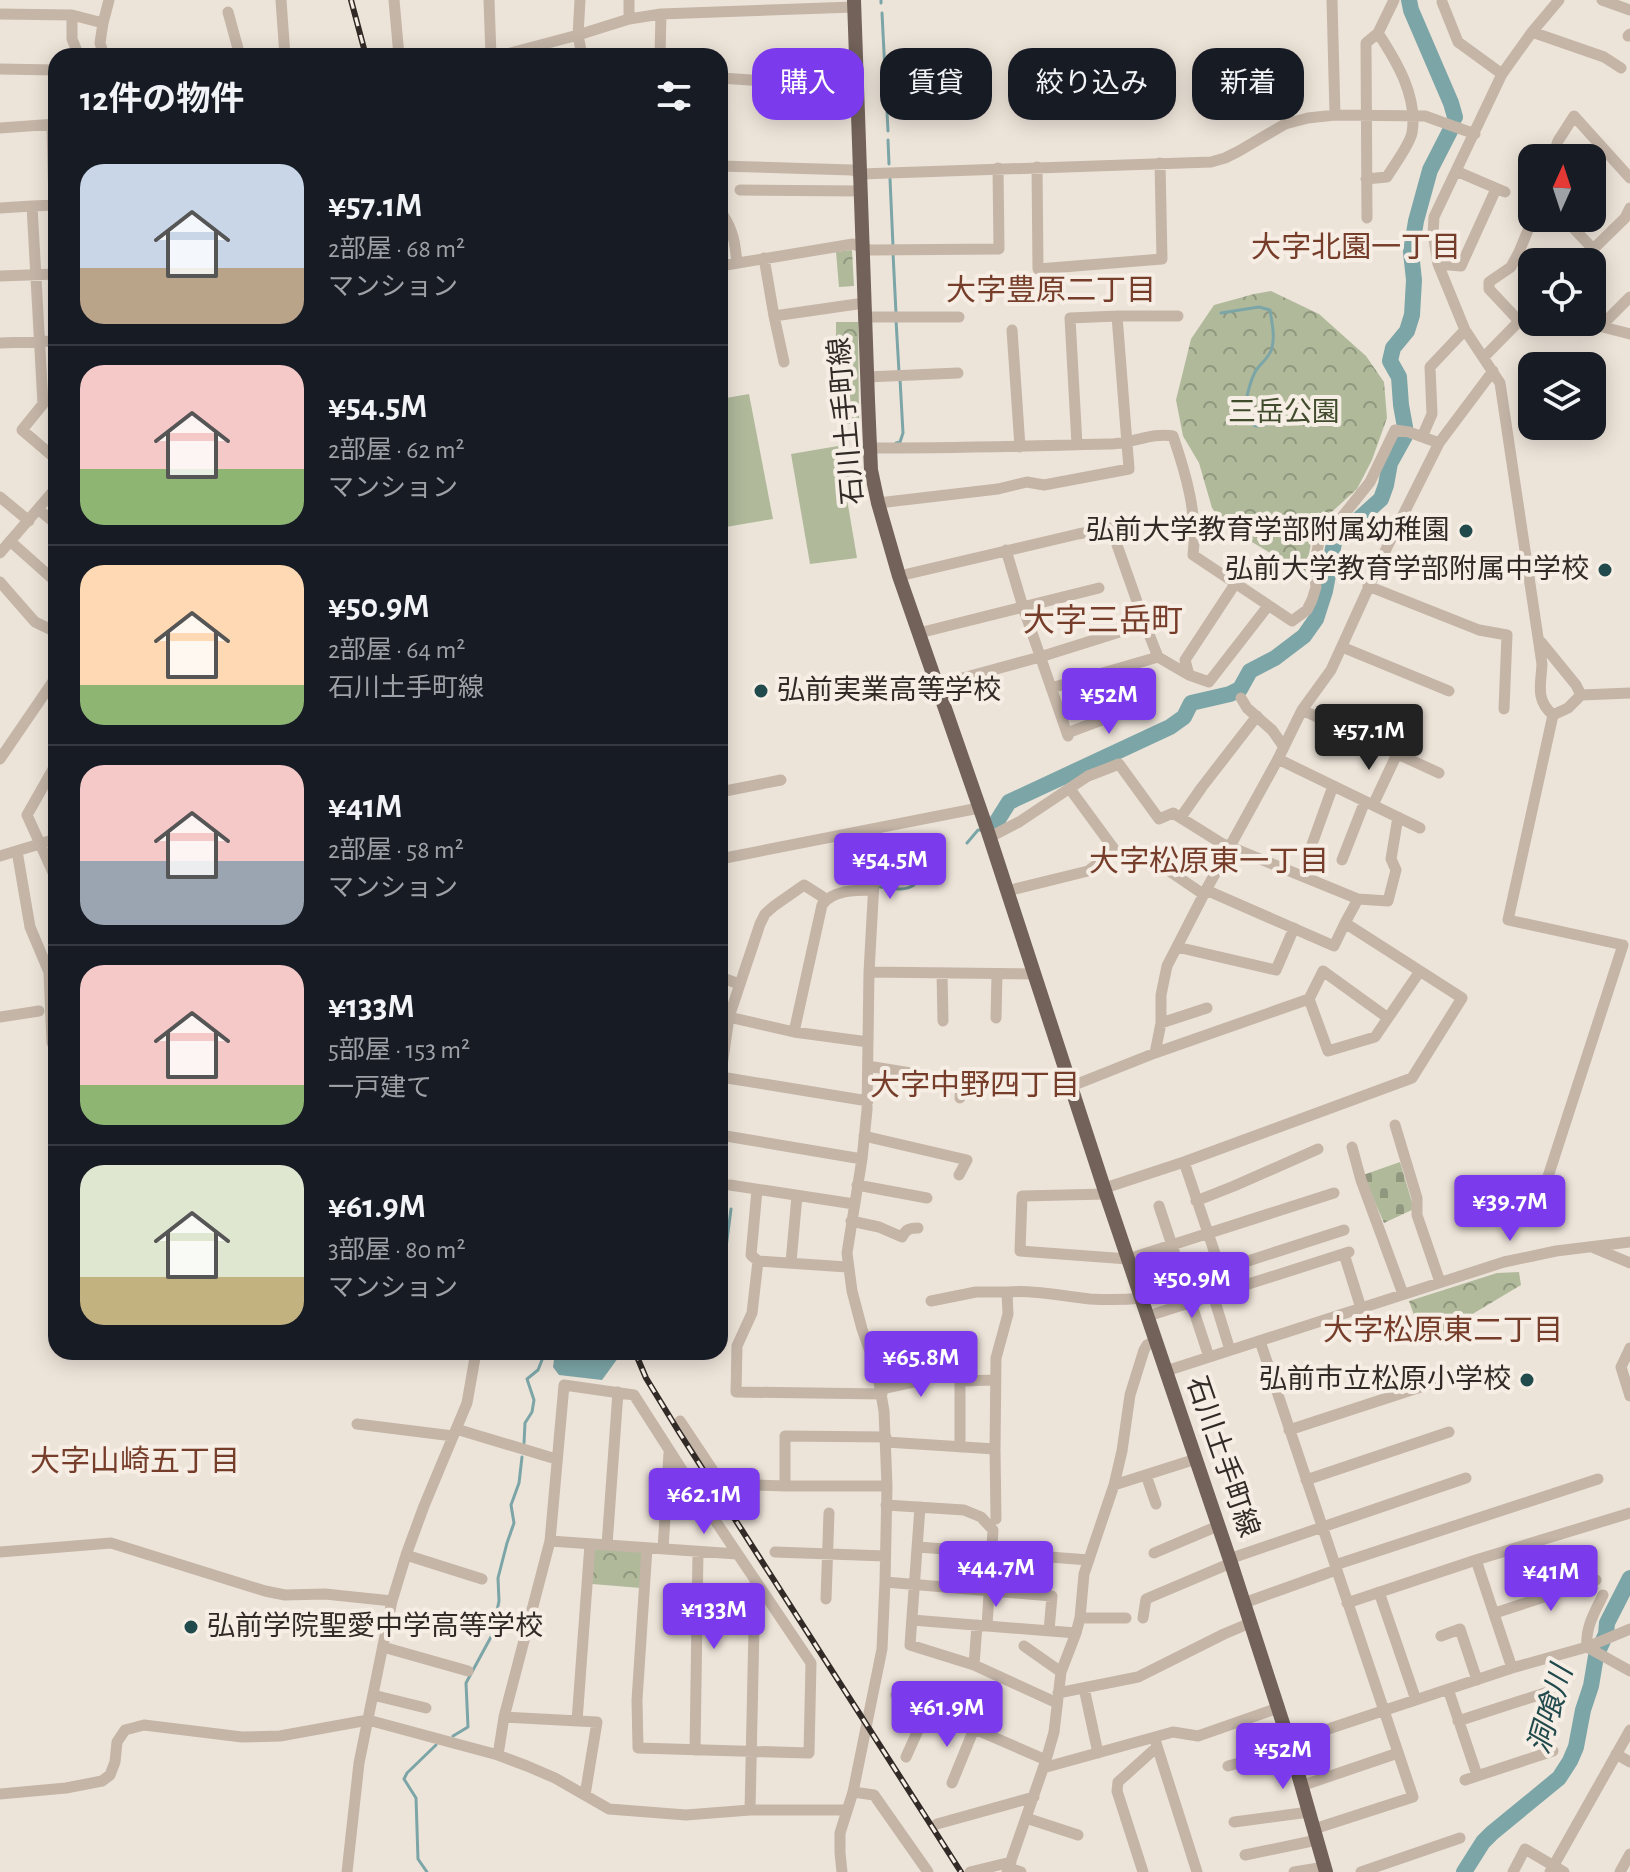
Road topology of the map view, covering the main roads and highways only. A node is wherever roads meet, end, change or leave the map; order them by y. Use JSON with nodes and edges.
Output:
{"nodes":[{"id":1,"x":854,"y":4,"type":"edge"},
{"id":2,"x":1325,"y":1870,"type":"edge"}],
"edges":[{"from":1,"to":2,"type":"main road","name":"石川土手町線"}]}
